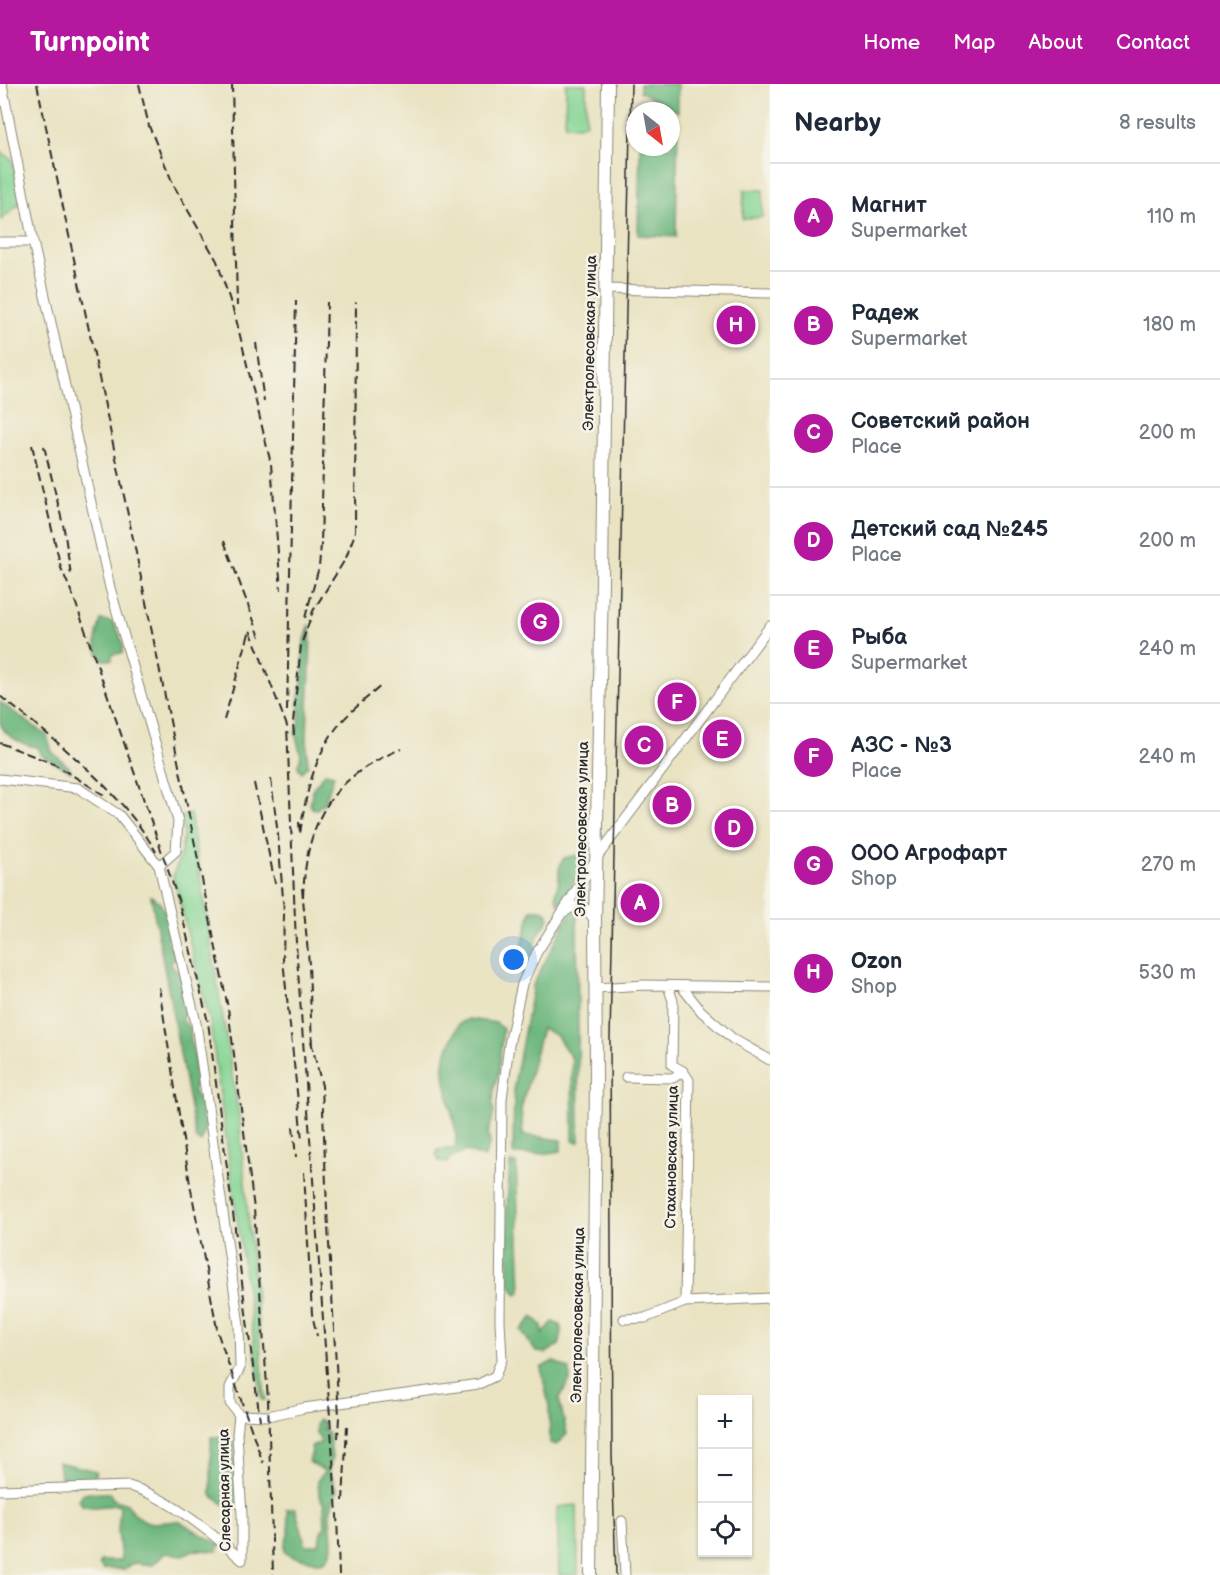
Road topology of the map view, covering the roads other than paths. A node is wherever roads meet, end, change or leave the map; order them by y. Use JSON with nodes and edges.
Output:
{"nodes":[{"id":1,"x":2,"y":84,"type":"edge"},
{"id":2,"x":608,"y":84,"type":"edge"},
{"id":3,"x":0,"y":242,"type":"edge"},
{"id":4,"x":33,"y":242,"type":"junction"},
{"id":5,"x":605,"y":290,"type":"junction"},
{"id":6,"x":770,"y":293,"type":"edge"},
{"id":7,"x":770,"y":626,"type":"edge"},
{"id":8,"x":766,"y":638,"type":"edge"},
{"id":9,"x":0,"y":779,"type":"edge"},
{"id":10,"x":598,"y":856,"type":"junction"},
{"id":11,"x":159,"y":866,"type":"junction"},
{"id":12,"x":562,"y":913,"type":"junction"},
{"id":13,"x":595,"y":920,"type":"junction"},
{"id":14,"x":668,"y":986,"type":"junction"},
{"id":15,"x":682,"y":987,"type":"junction"},
{"id":16,"x":770,"y":987,"type":"edge"},
{"id":17,"x":596,"y":988,"type":"junction"},
{"id":18,"x":770,"y":1060,"type":"edge"},
{"id":19,"x":683,"y":1071,"type":"junction"},
{"id":20,"x":626,"y":1077,"type":"dead end"},
{"id":21,"x":770,"y":1298,"type":"edge"},
{"id":22,"x":685,"y":1302,"type":"junction"},
{"id":23,"x":624,"y":1319,"type":"dead end"},
{"id":24,"x":239,"y":1415,"type":"junction"},
{"id":25,"x":0,"y":1490,"type":"edge"},
{"id":26,"x":622,"y":1521,"type":"dead end"},
{"id":27,"x":591,"y":1575,"type":"edge"},
{"id":28,"x":625,"y":1575,"type":"edge"}],
"edges":[{"from":1,"to":4,"type":"street"},
{"from":2,"to":5,"type":"main road","name":"Электролесовская улица"},
{"from":3,"to":4,"type":"street"},
{"from":4,"to":11,"type":"street"},
{"from":5,"to":6,"type":"street"},
{"from":5,"to":10,"type":"main road","name":"Электролесовская улица"},
{"from":7,"to":8,"type":"street"},
{"from":8,"to":10,"type":"street"},
{"from":9,"to":11,"type":"street"},
{"from":10,"to":12,"type":"street"},
{"from":10,"to":13,"type":"main road","name":"Электролесовская улица"},
{"from":11,"to":24,"type":"street","name":"Слесарная улица"},
{"from":12,"to":13,"type":"street"},
{"from":12,"to":24,"type":"street"},
{"from":13,"to":17,"type":"main road","name":"Электролесовская улица"},
{"from":14,"to":15,"type":"street"},
{"from":14,"to":17,"type":"street"},
{"from":14,"to":19,"type":"street","name":"Стахановская улица"},
{"from":15,"to":16,"type":"street"},
{"from":15,"to":18,"type":"street"},
{"from":17,"to":27,"type":"main road","name":"Электролесовская улица"},
{"from":19,"to":20,"type":"street"},
{"from":19,"to":22,"type":"street","name":"Стахановская улица"},
{"from":21,"to":22,"type":"street"},
{"from":22,"to":23,"type":"street"},
{"from":24,"to":25,"type":"street","name":"Слесарная улица"},
{"from":26,"to":28,"type":"street"}]}
